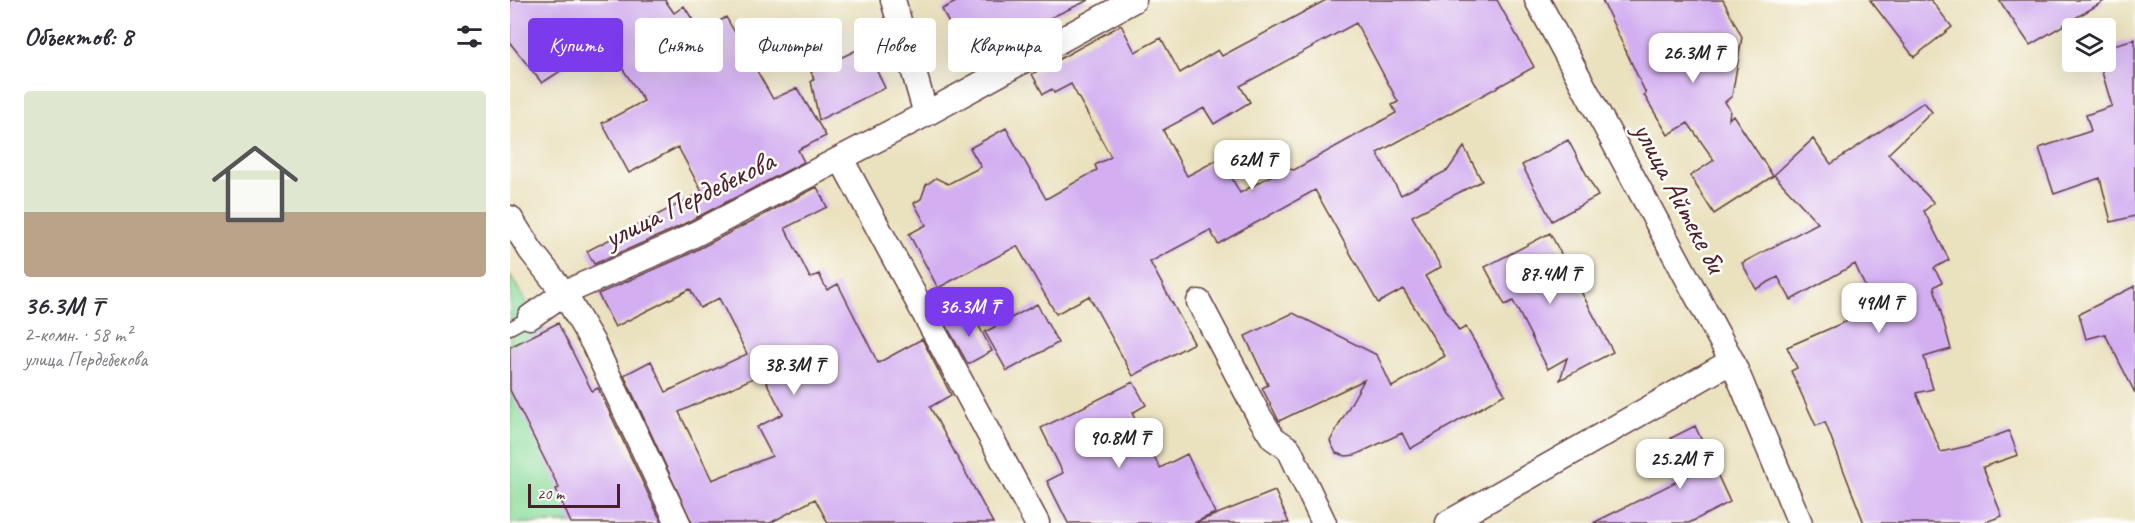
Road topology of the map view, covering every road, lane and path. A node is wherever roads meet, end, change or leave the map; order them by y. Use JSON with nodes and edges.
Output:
{"nodes":[{"id":1,"x":893,"y":0,"type":"edge"},
{"id":2,"x":1134,"y":0,"type":"edge"},
{"id":3,"x":1537,"y":0,"type":"edge"},
{"id":4,"x":926,"y":114,"type":"junction"},
{"id":5,"x":841,"y":159,"type":"junction"},
{"id":6,"x":510,"y":218,"type":"edge"},
{"id":7,"x":564,"y":293,"type":"junction"},
{"id":8,"x":1198,"y":302,"type":"dead end"},
{"id":9,"x":520,"y":322,"type":"edge"},
{"id":10,"x":1732,"y":361,"type":"junction"},
{"id":11,"x":678,"y":523,"type":"edge"},
{"id":12,"x":1038,"y":523,"type":"edge"},
{"id":13,"x":1324,"y":523,"type":"edge"},
{"id":14,"x":1448,"y":523,"type":"edge"},
{"id":15,"x":1800,"y":523,"type":"edge"}],
"edges":[{"from":1,"to":4,"type":"street"},
{"from":2,"to":4,"type":"street","name":"улица Пердебекова"},
{"from":3,"to":10,"type":"street","name":"улица Айтеке би"},
{"from":4,"to":5,"type":"street","name":"улица Пердебекова"},
{"from":5,"to":7,"type":"street","name":"улица Пердебекова"},
{"from":5,"to":12,"type":"street"},
{"from":6,"to":7,"type":"street"},
{"from":7,"to":9,"type":"street","name":"улица Пердебекова"},
{"from":7,"to":11,"type":"street"},
{"from":8,"to":13,"type":"street"},
{"from":10,"to":14,"type":"street"},
{"from":10,"to":15,"type":"street","name":"улица Айтеке би"}]}
